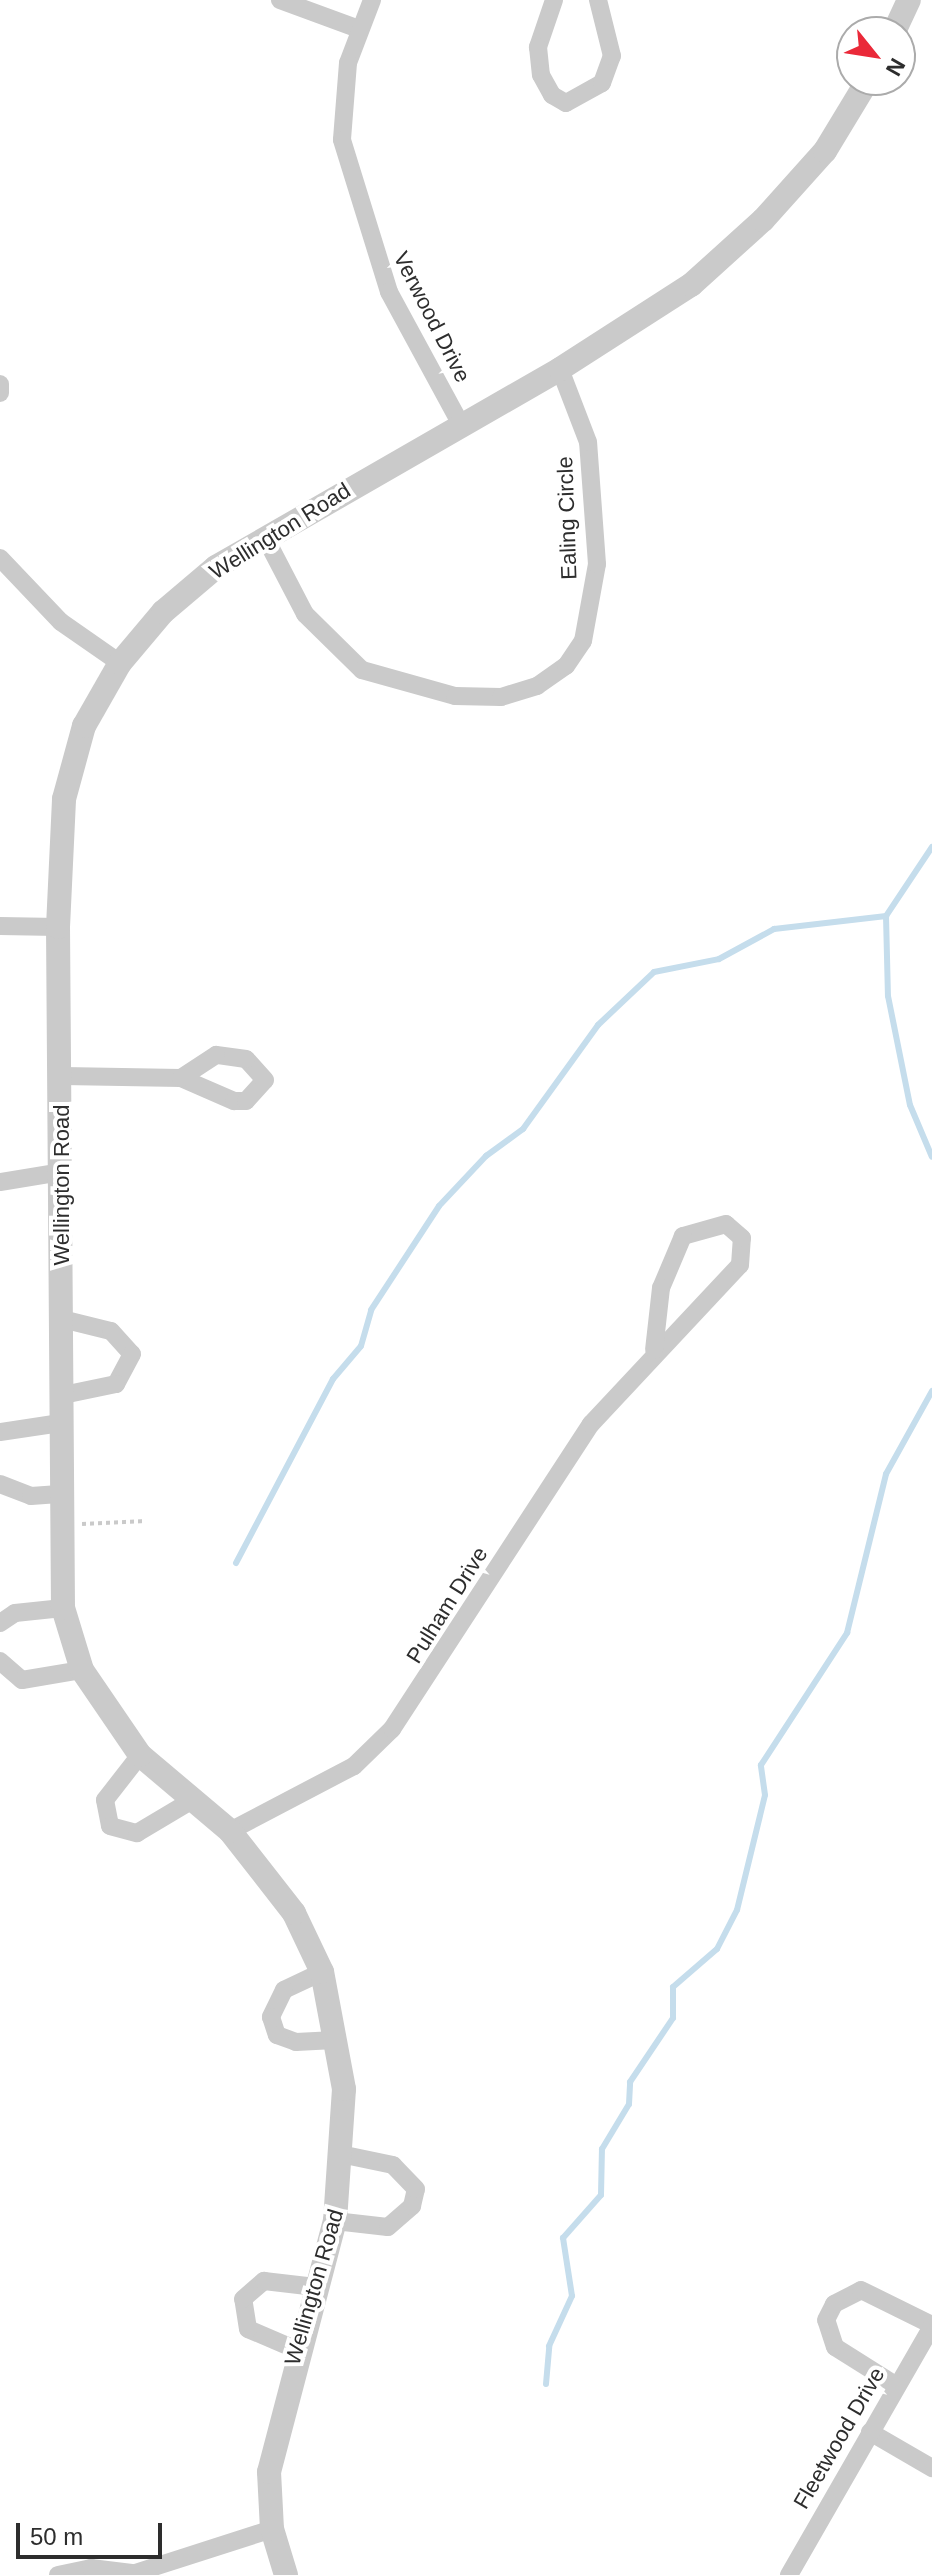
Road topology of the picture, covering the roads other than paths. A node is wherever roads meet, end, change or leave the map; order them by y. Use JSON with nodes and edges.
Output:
{"nodes":[{"id":1,"x":280,"y":0,"type":"edge"},
{"id":2,"x":372,"y":0,"type":"edge"},
{"id":3,"x":554,"y":0,"type":"edge"},
{"id":4,"x":598,"y":0,"type":"edge"},
{"id":5,"x":359,"y":29,"type":"junction"},
{"id":6,"x":858,"y":96,"type":"edge"},
{"id":7,"x":560,"y":369,"type":"junction"},
{"id":8,"x":0,"y":384,"type":"edge"},
{"id":9,"x":0,"y":393,"type":"edge"},
{"id":10,"x":460,"y":423,"type":"junction"},
{"id":11,"x":266,"y":539,"type":"junction"},
{"id":12,"x":0,"y":558,"type":"edge"},
{"id":13,"x":120,"y":663,"type":"junction"},
{"id":14,"x":0,"y":926,"type":"edge"},
{"id":15,"x":58,"y":927,"type":"junction"},
{"id":16,"x":63,"y":1076,"type":"junction"},
{"id":17,"x":181,"y":1078,"type":"dead end"},
{"id":18,"x":62,"y":1172,"type":"junction"},
{"id":19,"x":0,"y":1182,"type":"edge"},
{"id":20,"x":62,"y":1319,"type":"junction"},
{"id":21,"x":654,"y":1350,"type":"junction"},
{"id":22,"x":63,"y":1395,"type":"junction"},
{"id":23,"x":60,"y":1423,"type":"junction"},
{"id":24,"x":0,"y":1432,"type":"edge"},
{"id":25,"x":0,"y":1484,"type":"edge"},
{"id":26,"x":59,"y":1494,"type":"junction"},
{"id":27,"x":63,"y":1608,"type":"junction"},
{"id":28,"x":0,"y":1623,"type":"edge"},
{"id":29,"x":0,"y":1661,"type":"edge"},
{"id":30,"x":82,"y":1670,"type":"junction"},
{"id":31,"x":140,"y":1755,"type":"junction"},
{"id":32,"x":191,"y":1801,"type":"junction"},
{"id":33,"x":230,"y":1831,"type":"junction"},
{"id":34,"x":322,"y":1972,"type":"junction"},
{"id":35,"x":335,"y":2040,"type":"junction"},
{"id":36,"x":345,"y":2155,"type":"junction"},
{"id":37,"x":335,"y":2221,"type":"junction"},
{"id":38,"x":316,"y":2287,"type":"junction"},
{"id":39,"x":932,"y":2326,"type":"edge"},
{"id":40,"x":297,"y":2350,"type":"junction"},
{"id":41,"x":897,"y":2386,"type":"junction"},
{"id":42,"x":870,"y":2432,"type":"junction"},
{"id":43,"x":932,"y":2468,"type":"edge"},
{"id":44,"x":272,"y":2529,"type":"junction"},
{"id":45,"x":130,"y":2574,"type":"edge"},
{"id":46,"x":58,"y":2575,"type":"edge"},
{"id":47,"x":286,"y":2575,"type":"edge"},
{"id":48,"x":789,"y":2575,"type":"edge"}],
"edges":[{"from":1,"to":5,"type":"street"},
{"from":2,"to":5,"type":"street","name":"Verwood Drive"},
{"from":3,"to":4,"type":"street"},
{"from":5,"to":10,"type":"street","name":"Verwood Drive"},
{"from":6,"to":7,"type":"street","name":"Wellington Road"},
{"from":7,"to":10,"type":"street","name":"Wellington Road"},
{"from":7,"to":11,"type":"street","name":"Ealing Circle"},
{"from":8,"to":9,"type":"street"},
{"from":10,"to":11,"type":"street","name":"Wellington Road"},
{"from":11,"to":13,"type":"street","name":"Wellington Road"},
{"from":12,"to":13,"type":"street"},
{"from":13,"to":15,"type":"street","name":"Wellington Road"},
{"from":14,"to":15,"type":"street"},
{"from":15,"to":16,"type":"street","name":"Wellington Road"},
{"from":16,"to":17,"type":"street"},
{"from":16,"to":18,"type":"street","name":"Wellington Road"},
{"from":18,"to":19,"type":"street"},
{"from":18,"to":20,"type":"street","name":"Wellington Road"},
{"from":20,"to":22,"type":"street","name":"Wellington Road"},
{"from":20,"to":22,"type":"street"},
{"from":21,"to":21,"type":"street","name":"Pulham Drive"},
{"from":21,"to":33,"type":"street","name":"Pulham Drive"},
{"from":22,"to":23,"type":"street","name":"Wellington Road"},
{"from":23,"to":24,"type":"street"},
{"from":23,"to":26,"type":"street","name":"Wellington Road"},
{"from":25,"to":26,"type":"street"},
{"from":26,"to":27,"type":"street","name":"Wellington Road"},
{"from":27,"to":28,"type":"street"},
{"from":27,"to":30,"type":"street","name":"Wellington Road"},
{"from":29,"to":30,"type":"street"},
{"from":30,"to":31,"type":"street","name":"Wellington Road"},
{"from":31,"to":32,"type":"street","name":"Wellington Road"},
{"from":31,"to":32,"type":"street"},
{"from":32,"to":33,"type":"street","name":"Wellington Road"},
{"from":33,"to":34,"type":"street","name":"Wellington Road"},
{"from":34,"to":35,"type":"street","name":"Wellington Road"},
{"from":34,"to":35,"type":"street"},
{"from":35,"to":36,"type":"street","name":"Wellington Road"},
{"from":36,"to":37,"type":"street","name":"Wellington Road"},
{"from":36,"to":37,"type":"street"},
{"from":37,"to":38,"type":"street","name":"Wellington Road"},
{"from":38,"to":40,"type":"street","name":"Wellington Road"},
{"from":38,"to":40,"type":"street"},
{"from":39,"to":41,"type":"street","name":"Fleetwood Drive"},
{"from":39,"to":41,"type":"street"},
{"from":40,"to":44,"type":"street","name":"Wellington Road"},
{"from":41,"to":42,"type":"street","name":"Fleetwood Drive"},
{"from":42,"to":43,"type":"street"},
{"from":42,"to":48,"type":"street","name":"Fleetwood Drive"},
{"from":44,"to":45,"type":"street"},
{"from":44,"to":47,"type":"street","name":"Wellington Road"},
{"from":45,"to":46,"type":"street"}]}
